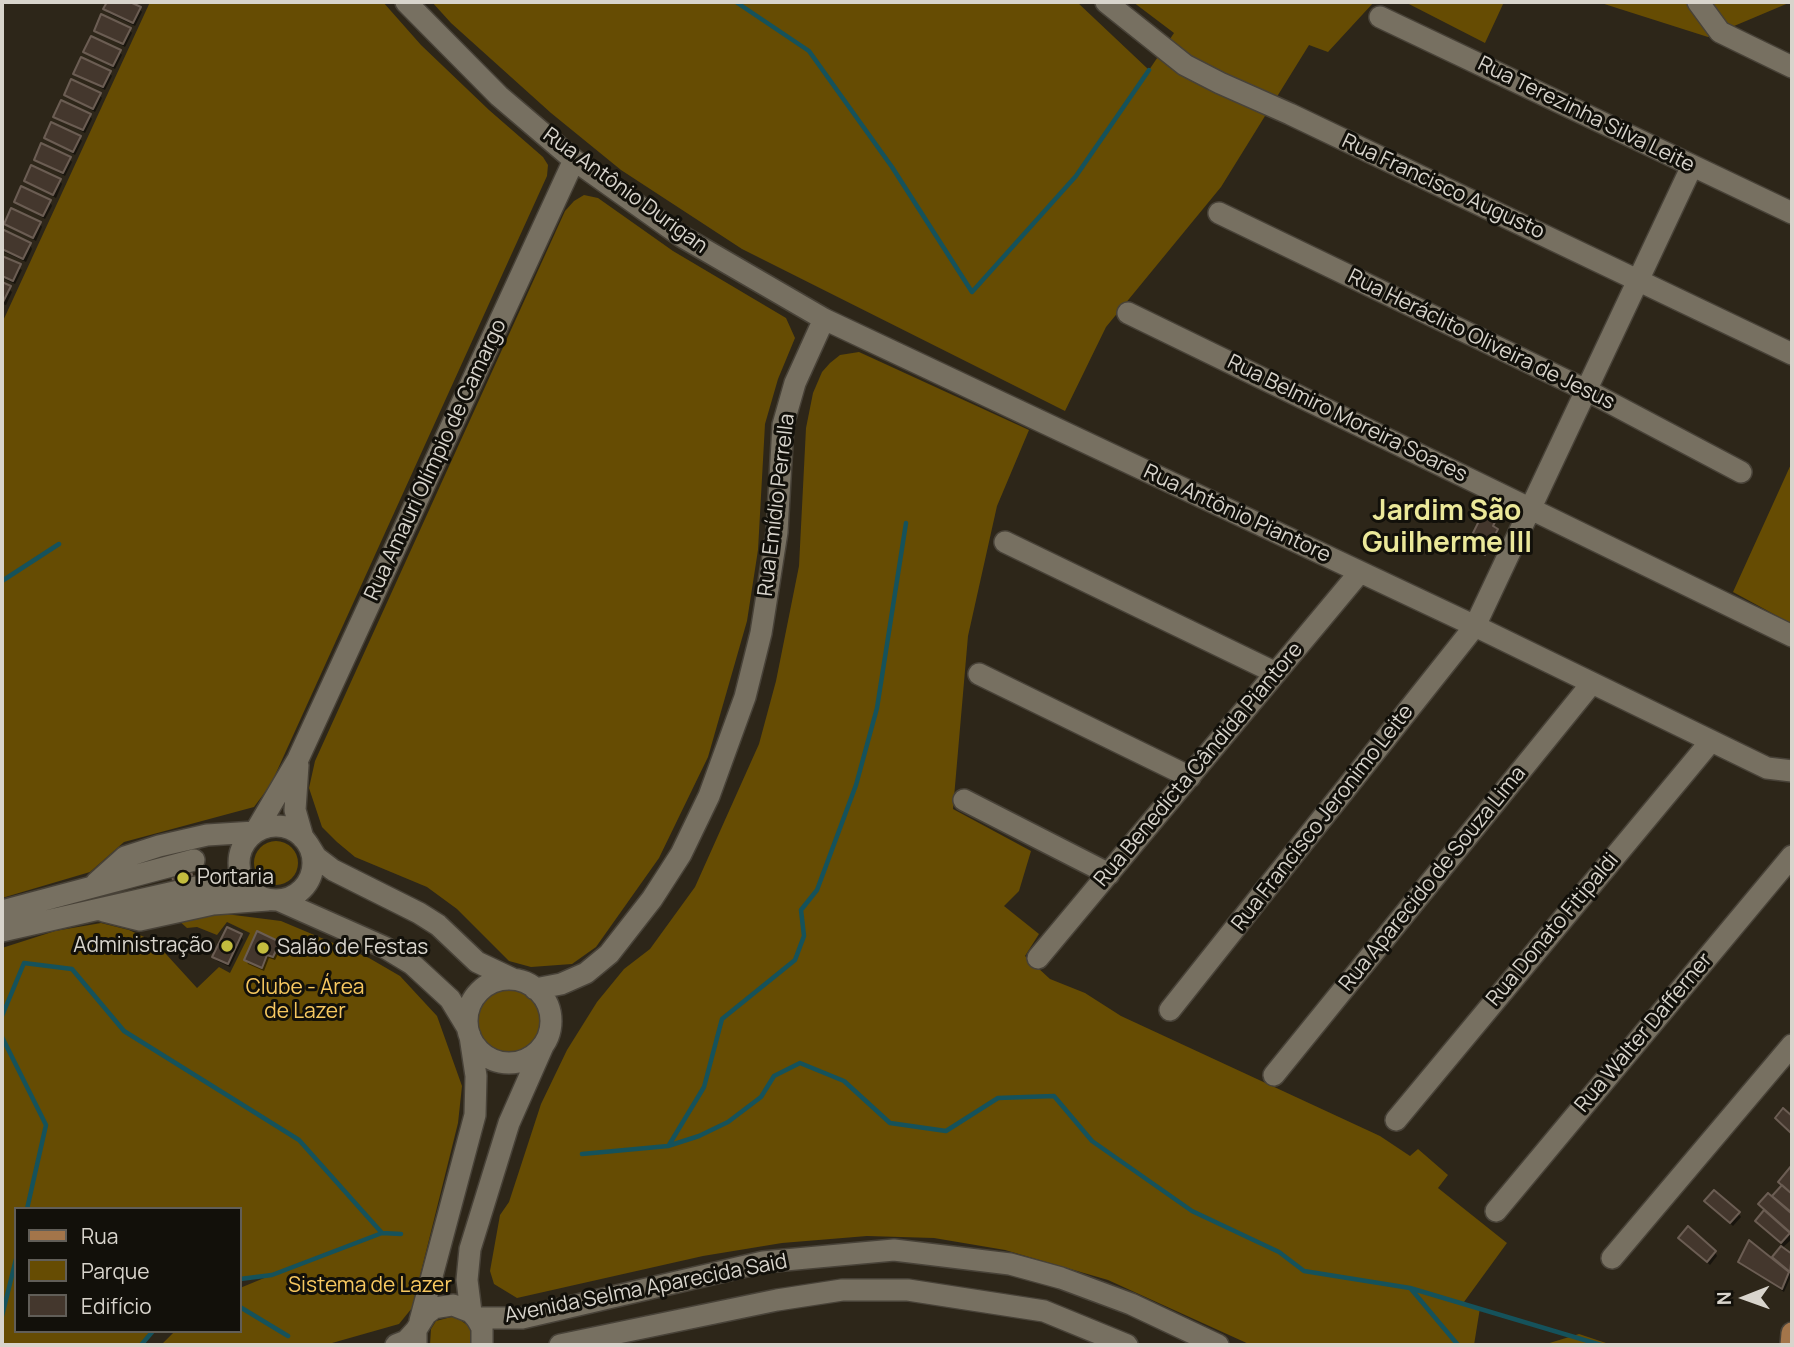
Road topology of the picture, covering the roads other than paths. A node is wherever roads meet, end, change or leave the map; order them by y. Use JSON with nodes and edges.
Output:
{"nodes":[{"id":1,"x":406,"y":2,"type":"edge"},
{"id":2,"x":1106,"y":2,"type":"edge"},
{"id":3,"x":1698,"y":2,"type":"edge"},
{"id":4,"x":1380,"y":17,"type":"dead end"},
{"id":5,"x":1792,"y":67,"type":"edge"},
{"id":6,"x":574,"y":160,"type":"junction"},
{"id":7,"x":1692,"y":166,"type":"junction"},
{"id":8,"x":1219,"y":213,"type":"dead end"},
{"id":9,"x":1792,"y":214,"type":"edge"},
{"id":10,"x":1638,"y":280,"type":"junction"},
{"id":11,"x":1128,"y":313,"type":"dead end"},
{"id":12,"x":824,"y":319,"type":"junction"},
{"id":13,"x":873,"y":342,"type":"joint"},
{"id":14,"x":1792,"y":354,"type":"edge"},
{"id":15,"x":1586,"y":390,"type":"junction"},
{"id":16,"x":1741,"y":472,"type":"dead end"},
{"id":17,"x":1530,"y":509,"type":"junction"},
{"id":18,"x":1005,"y":542,"type":"dead end"},
{"id":19,"x":1360,"y":572,"type":"junction"},
{"id":20,"x":1475,"y":626,"type":"junction"},
{"id":21,"x":1792,"y":636,"type":"edge"},
{"id":22,"x":1276,"y":673,"type":"junction"},
{"id":23,"x":979,"y":674,"type":"dead end"},
{"id":24,"x":1592,"y":683,"type":"junction"},
{"id":25,"x":1711,"y":741,"type":"junction"},
{"id":26,"x":298,"y":759,"type":"junction"},
{"id":27,"x":1792,"y":771,"type":"edge"},
{"id":28,"x":1190,"y":777,"type":"junction"},
{"id":29,"x":964,"y":800,"type":"dead end"},
{"id":30,"x":255,"y":832,"type":"junction"},
{"id":31,"x":306,"y":841,"type":"junction"},
{"id":32,"x":1792,"y":856,"type":"edge"},
{"id":33,"x":194,"y":860,"type":"dead end"},
{"id":34,"x":1109,"y":874,"type":"junction"},
{"id":35,"x":125,"y":878,"type":"junction"},
{"id":36,"x":92,"y":886,"type":"junction"},
{"id":37,"x":262,"y":894,"type":"junction"},
{"id":38,"x":120,"y":904,"type":"junction"},
{"id":39,"x":95,"y":909,"type":"junction"},
{"id":40,"x":2,"y":911,"type":"edge"},
{"id":41,"x":144,"y":911,"type":"junction"},
{"id":42,"x":2,"y":931,"type":"edge"},
{"id":43,"x":1038,"y":958,"type":"dead end"},
{"id":44,"x":515,"y":980,"type":"junction"},
{"id":45,"x":535,"y":989,"type":"junction"},
{"id":46,"x":1170,"y":1010,"type":"dead end"},
{"id":47,"x":468,"y":1032,"type":"junction"},
{"id":48,"x":1792,"y":1045,"type":"edge"},
{"id":49,"x":543,"y":1046,"type":"junction"},
{"id":50,"x":1275,"y":1075,"type":"dead end"},
{"id":51,"x":1396,"y":1120,"type":"dead end"},
{"id":52,"x":1496,"y":1211,"type":"dead end"},
{"id":53,"x":1612,"y":1258,"type":"dead end"},
{"id":54,"x":417,"y":1332,"type":"edge"},
{"id":55,"x":480,"y":1332,"type":"edge"},
{"id":56,"x":1792,"y":1333,"type":"edge"},
{"id":57,"x":396,"y":1345,"type":"edge"},
{"id":58,"x":560,"y":1345,"type":"edge"},
{"id":59,"x":1127,"y":1345,"type":"edge"},
{"id":60,"x":1219,"y":1345,"type":"edge"},
{"id":61,"x":1791,"y":1345,"type":"edge"}],
"edges":[{"from":1,"to":6,"type":"street","name":"Rua Antônio Durigan"},
{"from":2,"to":10,"type":"street","name":"Rua Francisco Augusto"},
{"from":3,"to":5,"type":"street"},
{"from":4,"to":7,"type":"street","name":"Rua Terezinha Silva Leite"},
{"from":6,"to":12,"type":"street","name":"Rua Antônio Durigan"},
{"from":6,"to":26,"type":"street","name":"Rua Amauri Olímpio de Camargo"},
{"from":7,"to":9,"type":"street","name":"Rua Terezinha Silva Leite"},
{"from":7,"to":10,"type":"street","name":"Rua Francisco Jeronimo Leite"},
{"from":8,"to":15,"type":"street","name":"Rua Heráclito Oliveira de Jesus"},
{"from":10,"to":14,"type":"street","name":"Rua Francisco Augusto"},
{"from":10,"to":15,"type":"street","name":"Rua Francisco Jeronimo Leite"},
{"from":11,"to":17,"type":"street","name":"Rua Belmiro Moreira Soares"},
{"from":12,"to":13,"type":"street","name":"Rua Antônio Durigan"},
{"from":12,"to":45,"type":"street","name":"Rua Emídio Perrella"},
{"from":13,"to":19,"type":"street","name":"Rua Antônio Piantore"},
{"from":15,"to":16,"type":"street","name":"Rua Heráclito Oliveira de Jesus"},
{"from":15,"to":17,"type":"street","name":"Rua Francisco Jeronimo Leite"},
{"from":17,"to":20,"type":"street","name":"Rua Francisco Jeronimo Leite"},
{"from":17,"to":21,"type":"street","name":"Rua Belmiro Moreira Soares"},
{"from":18,"to":22,"type":"street"},
{"from":19,"to":20,"type":"street","name":"Rua Antônio Piantore"},
{"from":19,"to":22,"type":"street","name":"Rua Benedicta Cândida Piantore"},
{"from":20,"to":24,"type":"street","name":"Rua Antônio Piantore"},
{"from":20,"to":46,"type":"street","name":"Rua Francisco Jeronimo Leite"},
{"from":22,"to":28,"type":"street","name":"Rua Benedicta Cândida Piantore"},
{"from":23,"to":28,"type":"street"},
{"from":24,"to":25,"type":"street","name":"Rua Antônio Piantore"},
{"from":24,"to":50,"type":"street","name":"Rua Aparecido de Souza Lima"},
{"from":25,"to":27,"type":"street","name":"Rua Antônio Piantore"},
{"from":25,"to":51,"type":"street","name":"Rua Donato Fitipaldi"},
{"from":26,"to":30,"type":"street","name":"Rua Amauri Olímpio de Camargo"},
{"from":26,"to":31,"type":"street","name":"Rua Amauri Olímpio de Camargo"},
{"from":28,"to":34,"type":"street","name":"Rua Benedicta Cândida Piantore"},
{"from":29,"to":34,"type":"street"},
{"from":30,"to":31,"type":"street"},
{"from":30,"to":36,"type":"street"},
{"from":30,"to":37,"type":"street"},
{"from":31,"to":37,"type":"street"},
{"from":31,"to":44,"type":"street"},
{"from":32,"to":52,"type":"street","name":"Rua Walter Dafferner"},
{"from":33,"to":35,"type":"street"},
{"from":34,"to":43,"type":"street","name":"Rua Benedicta Cândida Piantore"},
{"from":35,"to":36,"type":"street"},
{"from":35,"to":38,"type":"street"},
{"from":35,"to":41,"type":"street"},
{"from":36,"to":40,"type":"street"},
{"from":37,"to":41,"type":"street"},
{"from":37,"to":41,"type":"street"},
{"from":37,"to":47,"type":"street"},
{"from":38,"to":39,"type":"street"},
{"from":38,"to":41,"type":"street"},
{"from":39,"to":41,"type":"street"},
{"from":39,"to":42,"type":"street"},
{"from":44,"to":45,"type":"street"},
{"from":44,"to":47,"type":"street"},
{"from":45,"to":49,"type":"street"},
{"from":47,"to":49,"type":"street"},
{"from":47,"to":54,"type":"street"},
{"from":48,"to":53,"type":"street"},
{"from":49,"to":55,"type":"street"},
{"from":54,"to":55,"type":"street","name":"Avenida Selma Aparecida Said"},
{"from":54,"to":57,"type":"street"},
{"from":55,"to":60,"type":"street","name":"Avenida Selma Aparecida Said"},
{"from":56,"to":61,"type":"main road"},
{"from":58,"to":59,"type":"street","name":"Avenida Selma Aparecida Said"}]}
